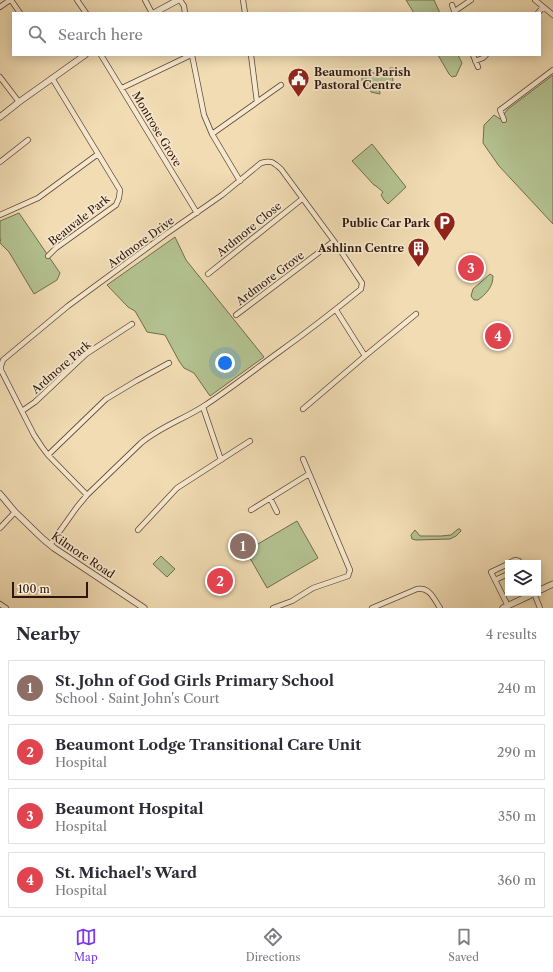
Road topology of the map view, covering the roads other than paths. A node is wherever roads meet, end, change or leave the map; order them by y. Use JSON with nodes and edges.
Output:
{"nodes":[{"id":1,"x":11,"y":0,"type":"edge"},
{"id":2,"x":77,"y":0,"type":"edge"},
{"id":3,"x":145,"y":0,"type":"edge"},
{"id":4,"x":179,"y":0,"type":"edge"},
{"id":5,"x":243,"y":0,"type":"edge"},
{"id":6,"x":471,"y":0,"type":"edge"},
{"id":7,"x":536,"y":0,"type":"edge"},
{"id":8,"x":452,"y":5,"type":"dead end"},
{"id":9,"x":543,"y":6,"type":"junction"},
{"id":10,"x":0,"y":7,"type":"edge"},
{"id":11,"x":19,"y":12,"type":"edge"},
{"id":12,"x":85,"y":12,"type":"edge"},
{"id":13,"x":152,"y":12,"type":"edge"},
{"id":14,"x":155,"y":12,"type":"edge"},
{"id":15,"x":185,"y":12,"type":"edge"},
{"id":16,"x":245,"y":12,"type":"edge"},
{"id":17,"x":455,"y":12,"type":"edge"},
{"id":18,"x":539,"y":12,"type":"edge"},
{"id":19,"x":553,"y":15,"type":"edge"},
{"id":20,"x":84,"y":56,"type":"edge"},
{"id":21,"x":102,"y":56,"type":"edge"},
{"id":22,"x":189,"y":56,"type":"edge"},
{"id":23,"x":191,"y":56,"type":"edge"},
{"id":24,"x":251,"y":56,"type":"edge"},
{"id":25,"x":473,"y":56,"type":"edge"},
{"id":26,"x":485,"y":56,"type":"edge"},
{"id":27,"x":475,"y":60,"type":"junction"},
{"id":28,"x":478,"y":68,"type":"dead end"},
{"id":29,"x":553,"y":70,"type":"edge"},
{"id":30,"x":0,"y":78,"type":"edge"},
{"id":31,"x":52,"y":78,"type":"junction"},
{"id":32,"x":281,"y":85,"type":"dead end"},
{"id":33,"x":122,"y":88,"type":"junction"},
{"id":34,"x":19,"y":102,"type":"junction"},
{"id":35,"x":257,"y":102,"type":"junction"},
{"id":36,"x":0,"y":117,"type":"edge"},
{"id":37,"x":504,"y":120,"type":"dead end"},
{"id":38,"x":212,"y":134,"type":"junction"},
{"id":39,"x":28,"y":140,"type":"dead end"},
{"id":40,"x":98,"y":154,"type":"junction"},
{"id":41,"x":0,"y":162,"type":"edge"},
{"id":42,"x":240,"y":181,"type":"junction"},
{"id":43,"x":302,"y":199,"type":"junction"},
{"id":44,"x":196,"y":213,"type":"junction"},
{"id":45,"x":0,"y":215,"type":"edge"},
{"id":46,"x":334,"y":241,"type":"junction"},
{"id":47,"x":48,"y":256,"type":"dead end"},
{"id":48,"x":208,"y":274,"type":"dead end"},
{"id":49,"x":336,"y":310,"type":"junction"},
{"id":50,"x":416,"y":314,"type":"dead end"},
{"id":51,"x":236,"y":315,"type":"dead end"},
{"id":52,"x":132,"y":324,"type":"dead end"},
{"id":53,"x":365,"y":356,"type":"junction"},
{"id":54,"x":169,"y":363,"type":"dead end"},
{"id":55,"x":203,"y":407,"type":"junction"},
{"id":56,"x":303,"y":409,"type":"dead end"},
{"id":57,"x":22,"y":411,"type":"junction"},
{"id":58,"x":250,"y":441,"type":"dead end"},
{"id":59,"x":48,"y":455,"type":"junction"},
{"id":60,"x":303,"y":459,"type":"dead end"},
{"id":61,"x":221,"y":460,"type":"junction"},
{"id":62,"x":309,"y":474,"type":"junction"},
{"id":63,"x":0,"y":494,"type":"edge"},
{"id":64,"x":87,"y":495,"type":"junction"},
{"id":65,"x":270,"y":498,"type":"junction"},
{"id":66,"x":251,"y":510,"type":"dead end"},
{"id":67,"x":16,"y":512,"type":"junction"},
{"id":68,"x":278,"y":512,"type":"dead end"},
{"id":69,"x":0,"y":528,"type":"edge"},
{"id":70,"x":138,"y":530,"type":"dead end"},
{"id":71,"x":50,"y":545,"type":"junction"},
{"id":72,"x":505,"y":565,"type":"edge"},
{"id":73,"x":505,"y":575,"type":"edge"},
{"id":74,"x":495,"y":580,"type":"junction"},
{"id":75,"x":553,"y":584,"type":"edge"},
{"id":76,"x":541,"y":590,"type":"edge"},
{"id":77,"x":528,"y":596,"type":"edge"},
{"id":78,"x":535,"y":596,"type":"edge"},
{"id":79,"x":0,"y":604,"type":"edge"},
{"id":80,"x":506,"y":607,"type":"edge"},
{"id":81,"x":6,"y":608,"type":"edge"},
{"id":82,"x":144,"y":608,"type":"edge"},
{"id":83,"x":273,"y":608,"type":"edge"},
{"id":84,"x":372,"y":608,"type":"edge"},
{"id":85,"x":440,"y":608,"type":"edge"},
{"id":86,"x":540,"y":608,"type":"edge"}],
"edges":[{"from":1,"to":10,"type":"street"},
{"from":1,"to":11,"type":"street"},
{"from":2,"to":12,"type":"street"},
{"from":3,"to":13,"type":"street"},
{"from":4,"to":14,"type":"street"},
{"from":4,"to":15,"type":"street"},
{"from":5,"to":16,"type":"street"},
{"from":6,"to":17,"type":"street"},
{"from":7,"to":9,"type":"street"},
{"from":8,"to":17,"type":"street"},
{"from":9,"to":18,"type":"street"},
{"from":9,"to":19,"type":"street"},
{"from":20,"to":31,"type":"street"},
{"from":21,"to":33,"type":"street","name":"Montrose Grove"},
{"from":22,"to":33,"type":"street"},
{"from":23,"to":38,"type":"street"},
{"from":24,"to":35,"type":"street"},
{"from":25,"to":27,"type":"street"},
{"from":26,"to":27,"type":"street"},
{"from":27,"to":28,"type":"street"},
{"from":29,"to":37,"type":"street"},
{"from":30,"to":34,"type":"street"},
{"from":31,"to":34,"type":"street"},
{"from":31,"to":40,"type":"street","name":"Beauvale Park"},
{"from":32,"to":35,"type":"street"},
{"from":33,"to":44,"type":"street","name":"Montrose Grove"},
{"from":34,"to":36,"type":"street"},
{"from":35,"to":38,"type":"street"},
{"from":38,"to":42,"type":"street"},
{"from":39,"to":41,"type":"street"},
{"from":40,"to":45,"type":"street"},
{"from":40,"to":47,"type":"street","name":"Beauvale Park"},
{"from":42,"to":43,"type":"street","name":"Ardmore Drive"},
{"from":42,"to":44,"type":"street","name":"Ardmore Drive"},
{"from":43,"to":46,"type":"street","name":"Ardmore Drive"},
{"from":43,"to":48,"type":"street","name":"Ardmore Close"},
{"from":44,"to":57,"type":"street","name":"Ardmore Drive"},
{"from":46,"to":49,"type":"street","name":"Ardmore Drive"},
{"from":46,"to":51,"type":"street","name":"Ardmore Grove"},
{"from":49,"to":53,"type":"street"},
{"from":49,"to":55,"type":"street","name":"Ardmore Drive"},
{"from":50,"to":53,"type":"street"},
{"from":52,"to":57,"type":"street","name":"Ardmore Park"},
{"from":53,"to":56,"type":"street"},
{"from":54,"to":59,"type":"street"},
{"from":55,"to":61,"type":"street"},
{"from":55,"to":64,"type":"street","name":"Ardmore Drive"},
{"from":57,"to":59,"type":"street","name":"Ardmore Drive"},
{"from":58,"to":61,"type":"street"},
{"from":59,"to":64,"type":"street","name":"Ardmore Drive"},
{"from":60,"to":62,"type":"street"},
{"from":61,"to":70,"type":"street"},
{"from":62,"to":65,"type":"street"},
{"from":62,"to":83,"type":"street"},
{"from":63,"to":67,"type":"street","name":"Kilmore Road"},
{"from":64,"to":71,"type":"street","name":"Ardmore Drive"},
{"from":65,"to":66,"type":"street"},
{"from":65,"to":68,"type":"street"},
{"from":67,"to":69,"type":"street"},
{"from":67,"to":71,"type":"street","name":"Kilmore Road"},
{"from":71,"to":82,"type":"street","name":"Kilmore Road"},
{"from":72,"to":74,"type":"street"},
{"from":73,"to":74,"type":"street"},
{"from":74,"to":80,"type":"street"},
{"from":75,"to":76,"type":"street"},
{"from":77,"to":80,"type":"street"},
{"from":78,"to":86,"type":"street"},
{"from":79,"to":81,"type":"street"},
{"from":84,"to":85,"type":"street"}]}
